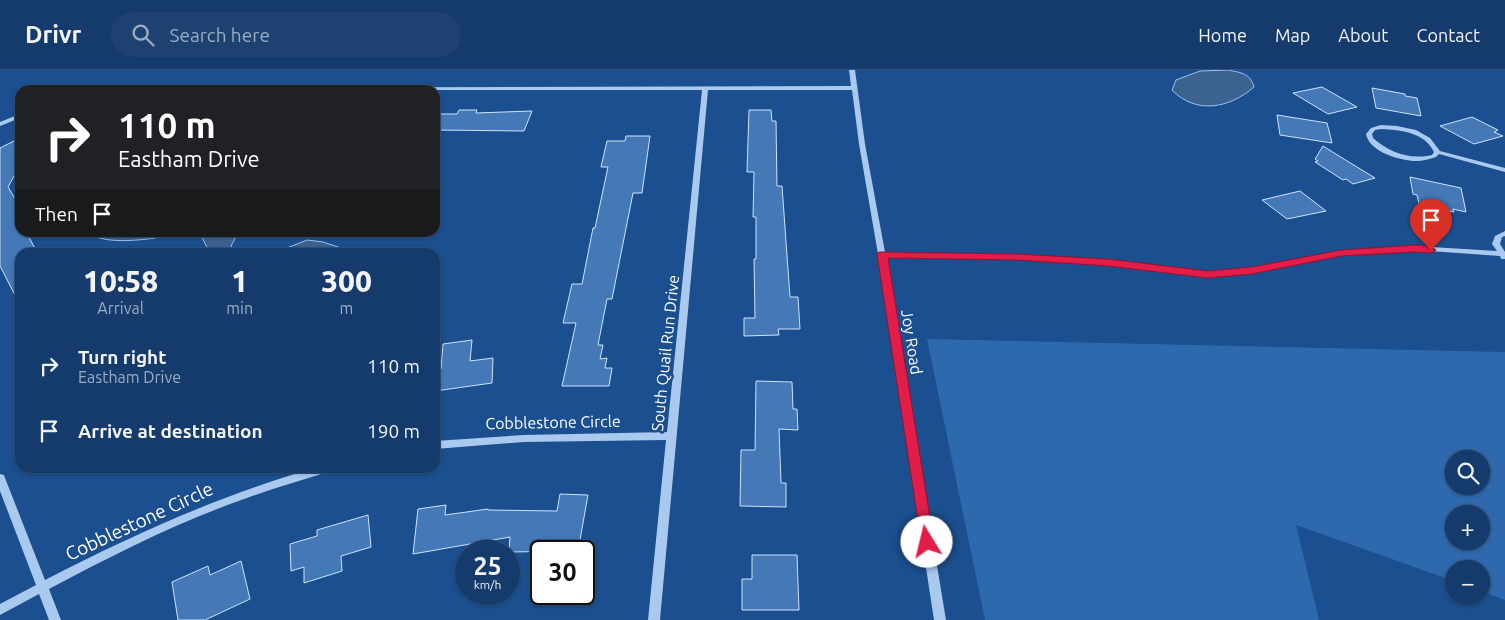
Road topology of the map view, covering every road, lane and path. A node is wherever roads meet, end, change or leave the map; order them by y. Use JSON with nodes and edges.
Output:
{"nodes":[{"id":1,"x":852,"y":70,"type":"edge"},
{"id":2,"x":705,"y":88,"type":"junction"},
{"id":3,"x":855,"y":88,"type":"junction"},
{"id":4,"x":440,"y":89,"type":"edge"},
{"id":5,"x":15,"y":118,"type":"edge"},
{"id":6,"x":0,"y":124,"type":"edge"},
{"id":7,"x":1437,"y":152,"type":"junction"},
{"id":8,"x":1505,"y":170,"type":"edge"},
{"id":9,"x":1505,"y":233,"type":"edge"},
{"id":10,"x":882,"y":254,"type":"junction"},
{"id":11,"x":1503,"y":256,"type":"edge"},
{"id":12,"x":672,"y":436,"type":"junction"},
{"id":13,"x":440,"y":444,"type":"edge"},
{"id":14,"x":308,"y":473,"type":"edge"},
{"id":15,"x":0,"y":478,"type":"edge"},
{"id":16,"x":42,"y":587,"type":"junction"},
{"id":17,"x":0,"y":610,"type":"edge"},
{"id":18,"x":54,"y":620,"type":"edge"},
{"id":19,"x":654,"y":620,"type":"edge"},
{"id":20,"x":940,"y":620,"type":"edge"}],
"edges":[{"from":1,"to":3,"type":"street","name":"Joy Road"},
{"from":2,"to":3,"type":"street"},
{"from":2,"to":4,"type":"street"},
{"from":2,"to":12,"type":"street","name":"South Quail Run Drive"},
{"from":3,"to":10,"type":"street","name":"Joy Road"},
{"from":5,"to":6,"type":"street"},
{"from":7,"to":7,"type":"street"},
{"from":7,"to":8,"type":"street"},
{"from":9,"to":11,"type":"street"},
{"from":10,"to":11,"type":"street"},
{"from":10,"to":20,"type":"street","name":"Joy Road"},
{"from":12,"to":13,"type":"street","name":"Cobblestone Circle"},
{"from":12,"to":19,"type":"street","name":"South Quail Run Drive"},
{"from":14,"to":16,"type":"street","name":"Cobblestone Circle"},
{"from":15,"to":16,"type":"street"},
{"from":16,"to":17,"type":"street","name":"Cobblestone Circle"},
{"from":16,"to":18,"type":"street"}]}
